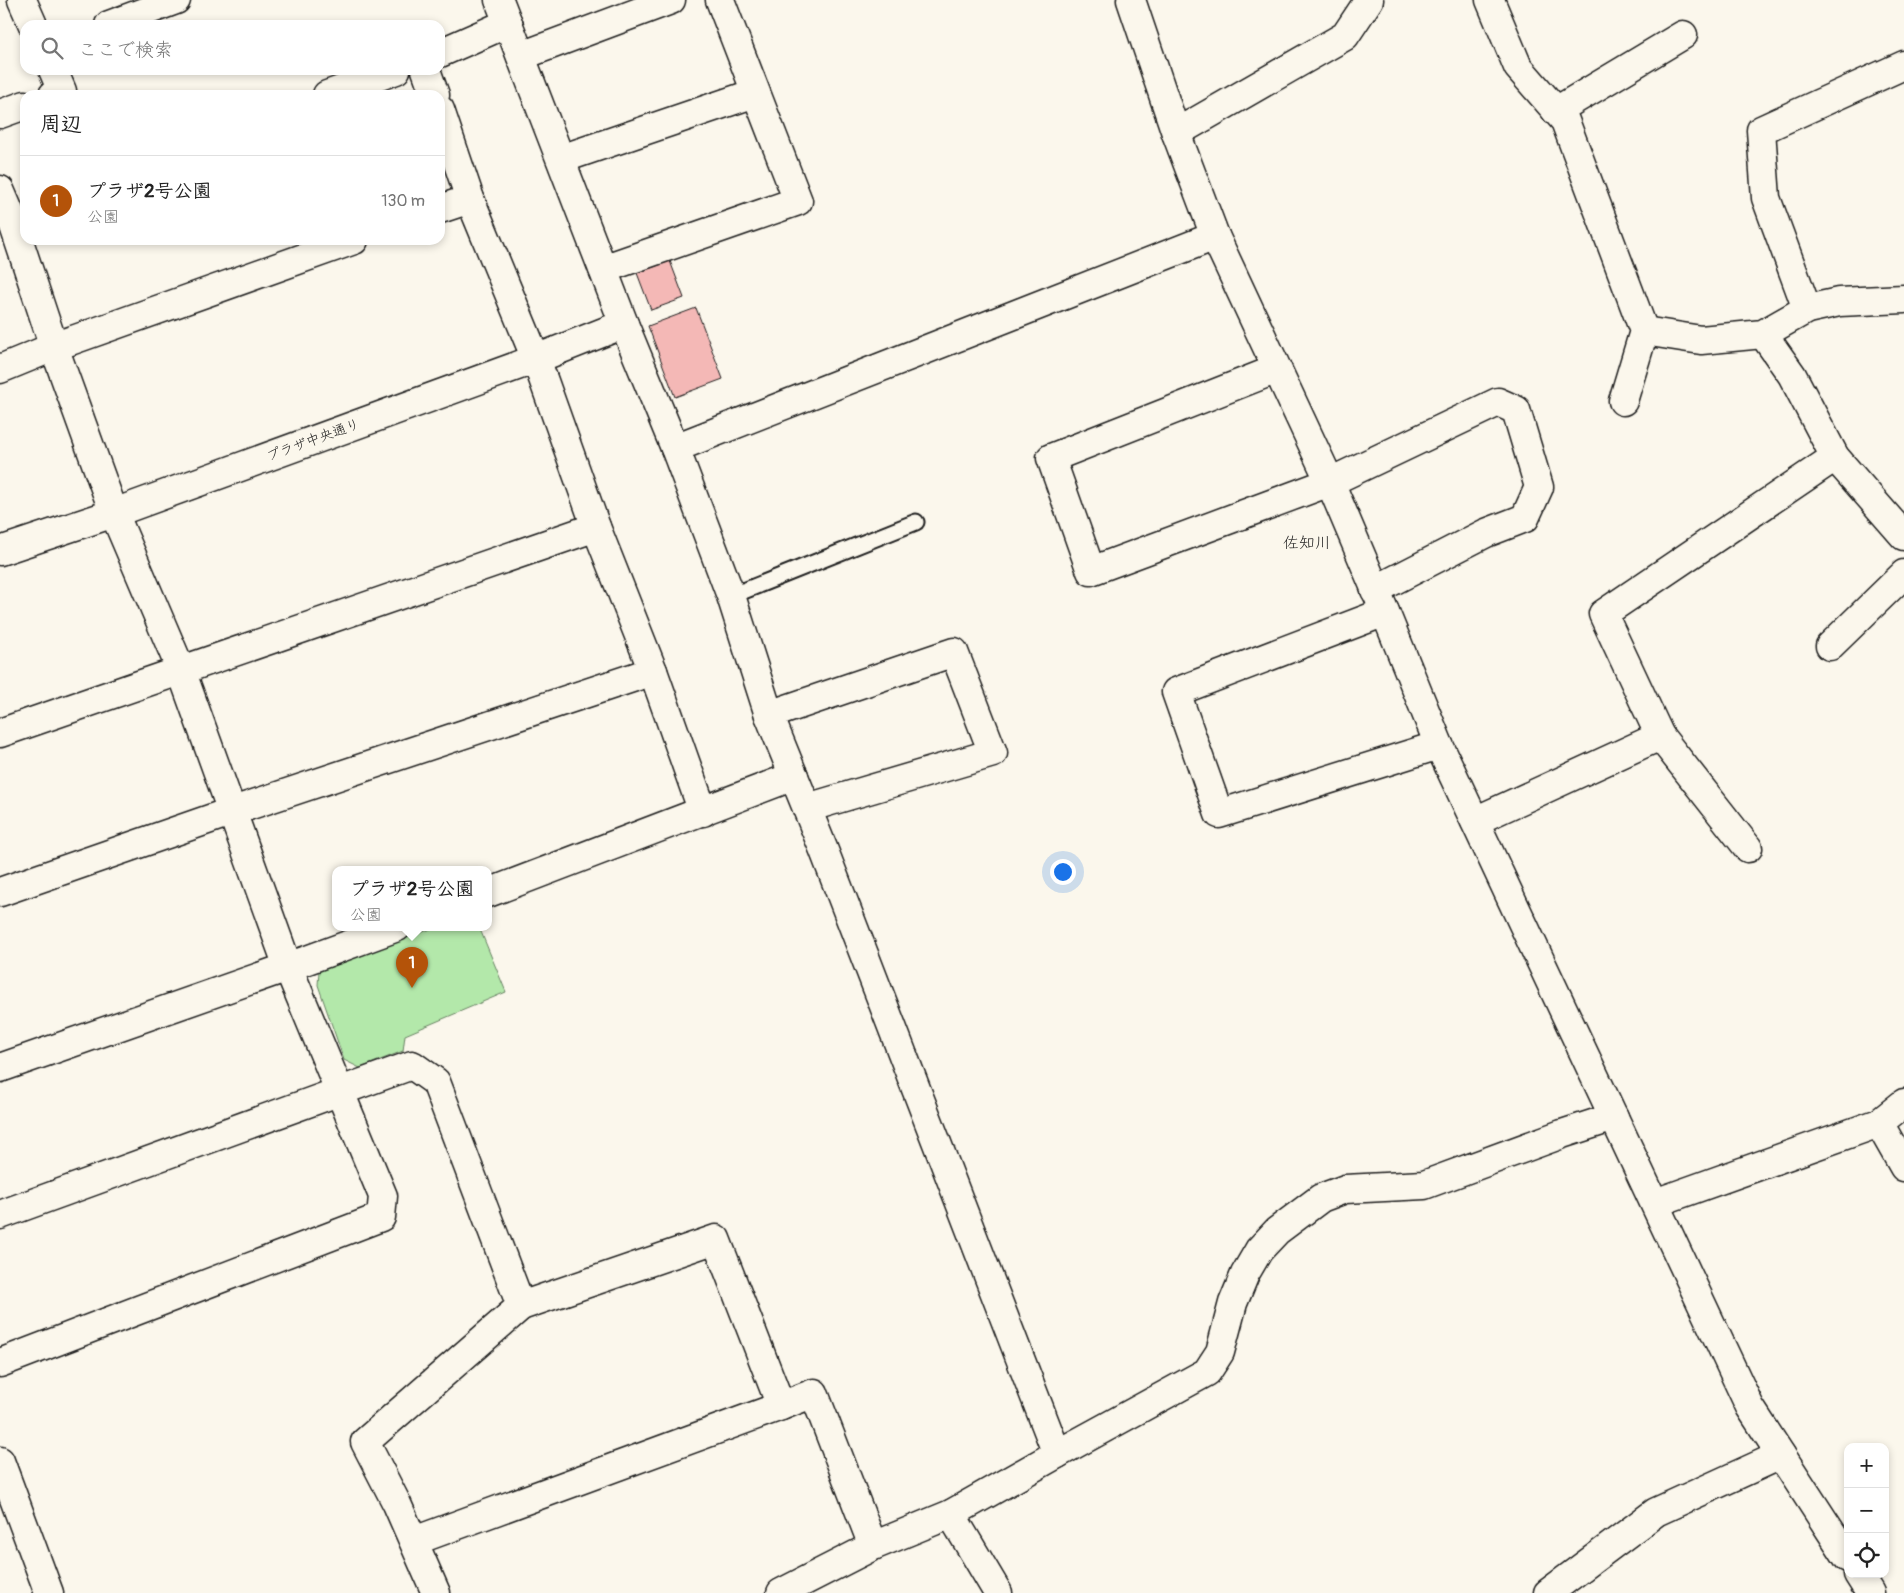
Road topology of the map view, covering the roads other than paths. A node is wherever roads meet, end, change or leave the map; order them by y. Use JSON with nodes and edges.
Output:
{"nodes":[{"id":1,"x":22,"y":0,"type":"edge"},
{"id":2,"x":176,"y":0,"type":"edge"},
{"id":3,"x":671,"y":0,"type":"edge"},
{"id":4,"x":720,"y":0,"type":"edge"},
{"id":5,"x":1131,"y":0,"type":"edge"},
{"id":6,"x":1369,"y":0,"type":"edge"},
{"id":7,"x":1490,"y":0,"type":"edge"},
{"id":8,"x":504,"y":11,"type":"edge"},
{"id":9,"x":31,"y":20,"type":"edge"},
{"id":10,"x":122,"y":20,"type":"edge"},
{"id":11,"x":1683,"y":35,"type":"dead end"},
{"id":12,"x":445,"y":50,"type":"edge"},
{"id":13,"x":521,"y":56,"type":"junction"},
{"id":14,"x":1904,"y":65,"type":"edge"},
{"id":15,"x":55,"y":75,"type":"edge"},
{"id":16,"x":382,"y":75,"type":"edge"},
{"id":17,"x":428,"y":75,"type":"edge"},
{"id":18,"x":61,"y":90,"type":"edge"},
{"id":19,"x":341,"y":90,"type":"edge"},
{"id":20,"x":433,"y":90,"type":"edge"},
{"id":21,"x":755,"y":93,"type":"junction"},
{"id":22,"x":20,"y":107,"type":"edge"},
{"id":23,"x":1556,"y":111,"type":"junction"},
{"id":24,"x":0,"y":114,"type":"edge"},
{"id":25,"x":445,"y":125,"type":"edge"},
{"id":26,"x":1176,"y":133,"type":"junction"},
{"id":27,"x":561,"y":159,"type":"junction"},
{"id":28,"x":470,"y":199,"type":"junction"},
{"id":29,"x":8,"y":205,"type":"edge"},
{"id":30,"x":445,"y":208,"type":"edge"},
{"id":31,"x":1215,"y":236,"type":"junction"},
{"id":32,"x":20,"y":242,"type":"edge"},
{"id":33,"x":21,"y":245,"type":"edge"},
{"id":34,"x":340,"y":245,"type":"edge"},
{"id":35,"x":603,"y":269,"type":"junction"},
{"id":36,"x":1904,"y":299,"type":"edge"},
{"id":37,"x":1807,"y":309,"type":"junction"},
{"id":38,"x":624,"y":324,"type":"junction"},
{"id":39,"x":1644,"y":331,"type":"junction"},
{"id":40,"x":1763,"y":334,"type":"junction"},
{"id":41,"x":54,"y":348,"type":"junction"},
{"id":42,"x":536,"y":359,"type":"junction"},
{"id":43,"x":0,"y":369,"type":"edge"},
{"id":44,"x":1277,"y":369,"type":"junction"},
{"id":45,"x":1622,"y":401,"type":"dead end"},
{"id":46,"x":674,"y":448,"type":"junction"},
{"id":47,"x":1835,"y":456,"type":"junction"},
{"id":48,"x":1330,"y":482,"type":"junction"},
{"id":49,"x":114,"y":513,"type":"junction"},
{"id":50,"x":916,"y":522,"type":"dead end"},
{"id":51,"x":596,"y":527,"type":"junction"},
{"id":52,"x":1904,"y":536,"type":"edge"},
{"id":53,"x":0,"y":551,"type":"edge"},
{"id":54,"x":1904,"y":574,"type":"edge"},
{"id":55,"x":731,"y":596,"type":"junction"},
{"id":56,"x":1380,"y":601,"type":"junction"},
{"id":57,"x":1830,"y":646,"type":"dead end"},
{"id":58,"x":181,"y":670,"type":"junction"},
{"id":59,"x":653,"y":671,"type":"junction"},
{"id":60,"x":769,"y":715,"type":"junction"},
{"id":61,"x":0,"y":733,"type":"edge"},
{"id":62,"x":1660,"y":736,"type":"junction"},
{"id":63,"x":1438,"y":745,"type":"junction"},
{"id":64,"x":794,"y":776,"type":"junction"},
{"id":65,"x":807,"y":808,"type":"junction"},
{"id":66,"x":233,"y":811,"type":"junction"},
{"id":67,"x":703,"y":812,"type":"junction"},
{"id":68,"x":1475,"y":821,"type":"junction"},
{"id":69,"x":1748,"y":848,"type":"dead end"},
{"id":70,"x":492,"y":891,"type":"edge"},
{"id":71,"x":0,"y":892,"type":"edge"},
{"id":72,"x":386,"y":931,"type":"edge"},
{"id":73,"x":288,"y":967,"type":"junction"},
{"id":74,"x":0,"y":1068,"type":"edge"},
{"id":75,"x":340,"y":1091,"type":"junction"},
{"id":76,"x":1904,"y":1103,"type":"edge"},
{"id":77,"x":1614,"y":1117,"type":"junction"},
{"id":78,"x":1879,"y":1123,"type":"junction"},
{"id":79,"x":1904,"y":1167,"type":"edge"},
{"id":80,"x":1655,"y":1203,"type":"junction"},
{"id":81,"x":0,"y":1215,"type":"edge"},
{"id":82,"x":521,"y":1306,"type":"junction"},
{"id":83,"x":0,"y":1363,"type":"edge"},
{"id":84,"x":781,"y":1406,"type":"junction"},
{"id":85,"x":1057,"y":1454,"type":"junction"},
{"id":86,"x":1782,"y":1455,"type":"junction"},
{"id":87,"x":0,"y":1461,"type":"edge"},
{"id":88,"x":951,"y":1514,"type":"junction"},
{"id":89,"x":414,"y":1542,"type":"junction"},
{"id":90,"x":873,"y":1546,"type":"junction"},
{"id":91,"x":1844,"y":1552,"type":"edge"},
{"id":92,"x":1861,"y":1578,"type":"edge"},
{"id":93,"x":49,"y":1593,"type":"edge"},
{"id":94,"x":436,"y":1593,"type":"edge"},
{"id":95,"x":781,"y":1593,"type":"edge"},
{"id":96,"x":998,"y":1593,"type":"edge"},
{"id":97,"x":1548,"y":1593,"type":"edge"},
{"id":98,"x":1870,"y":1593,"type":"edge"}],
"edges":[{"from":1,"to":9,"type":"street"},
{"from":2,"to":10,"type":"street"},
{"from":3,"to":13,"type":"street"},
{"from":4,"to":21,"type":"street"},
{"from":5,"to":26,"type":"street"},
{"from":6,"to":26,"type":"street"},
{"from":7,"to":23,"type":"street"},
{"from":8,"to":12,"type":"street"},
{"from":8,"to":13,"type":"street"},
{"from":11,"to":23,"type":"street"},
{"from":13,"to":27,"type":"street"},
{"from":14,"to":37,"type":"street"},
{"from":15,"to":18,"type":"street"},
{"from":16,"to":19,"type":"street"},
{"from":17,"to":20,"type":"street"},
{"from":21,"to":27,"type":"street"},
{"from":21,"to":35,"type":"street"},
{"from":22,"to":24,"type":"street"},
{"from":23,"to":39,"type":"street"},
{"from":25,"to":28,"type":"street"},
{"from":26,"to":31,"type":"street"},
{"from":27,"to":35,"type":"street"},
{"from":28,"to":30,"type":"street"},
{"from":28,"to":42,"type":"street"},
{"from":29,"to":32,"type":"street"},
{"from":31,"to":44,"type":"street"},
{"from":31,"to":46,"type":"street"},
{"from":33,"to":41,"type":"street"},
{"from":34,"to":41,"type":"street"},
{"from":35,"to":38,"type":"street"},
{"from":36,"to":37,"type":"street"},
{"from":37,"to":40,"type":"street"},
{"from":38,"to":42,"type":"street","name":"プラザ中央通り"},
{"from":38,"to":46,"type":"street"},
{"from":39,"to":40,"type":"street"},
{"from":39,"to":45,"type":"street"},
{"from":40,"to":47,"type":"street"},
{"from":41,"to":43,"type":"street"},
{"from":41,"to":49,"type":"street"},
{"from":42,"to":49,"type":"street","name":"プラザ中央通り"},
{"from":42,"to":51,"type":"street"},
{"from":44,"to":48,"type":"street"},
{"from":44,"to":48,"type":"street"},
{"from":46,"to":55,"type":"street"},
{"from":47,"to":52,"type":"street"},
{"from":47,"to":62,"type":"street"},
{"from":48,"to":56,"type":"street"},
{"from":48,"to":56,"type":"street"},
{"from":49,"to":53,"type":"street","name":"プラザ中央通り"},
{"from":49,"to":58,"type":"street"},
{"from":50,"to":55,"type":"lane"},
{"from":51,"to":58,"type":"street"},
{"from":51,"to":59,"type":"street"},
{"from":54,"to":57,"type":"street"},
{"from":55,"to":60,"type":"street"},
{"from":56,"to":63,"type":"street"},
{"from":56,"to":63,"type":"street"},
{"from":58,"to":61,"type":"street"},
{"from":58,"to":66,"type":"street"},
{"from":59,"to":66,"type":"street"},
{"from":59,"to":67,"type":"street"},
{"from":60,"to":64,"type":"street"},
{"from":60,"to":65,"type":"street"},
{"from":62,"to":68,"type":"street"},
{"from":62,"to":69,"type":"street"},
{"from":63,"to":68,"type":"street"},
{"from":64,"to":65,"type":"street"},
{"from":64,"to":67,"type":"street"},
{"from":65,"to":85,"type":"street"},
{"from":66,"to":71,"type":"street"},
{"from":66,"to":73,"type":"street"},
{"from":67,"to":70,"type":"street"},
{"from":68,"to":77,"type":"street"},
{"from":72,"to":73,"type":"street"},
{"from":73,"to":74,"type":"street"},
{"from":73,"to":75,"type":"street"},
{"from":75,"to":81,"type":"street"},
{"from":75,"to":82,"type":"street"},
{"from":75,"to":83,"type":"street"},
{"from":76,"to":78,"type":"street"},
{"from":77,"to":80,"type":"street"},
{"from":77,"to":85,"type":"street"},
{"from":78,"to":79,"type":"street"},
{"from":78,"to":80,"type":"street"},
{"from":80,"to":86,"type":"street"},
{"from":82,"to":84,"type":"street"},
{"from":82,"to":89,"type":"street"},
{"from":84,"to":89,"type":"street"},
{"from":84,"to":90,"type":"street"},
{"from":85,"to":88,"type":"street"},
{"from":86,"to":91,"type":"street"},
{"from":86,"to":97,"type":"street"},
{"from":87,"to":93,"type":"street"},
{"from":88,"to":90,"type":"street"},
{"from":88,"to":96,"type":"street"},
{"from":89,"to":94,"type":"street"},
{"from":90,"to":95,"type":"street"},
{"from":92,"to":98,"type":"street"}]}
